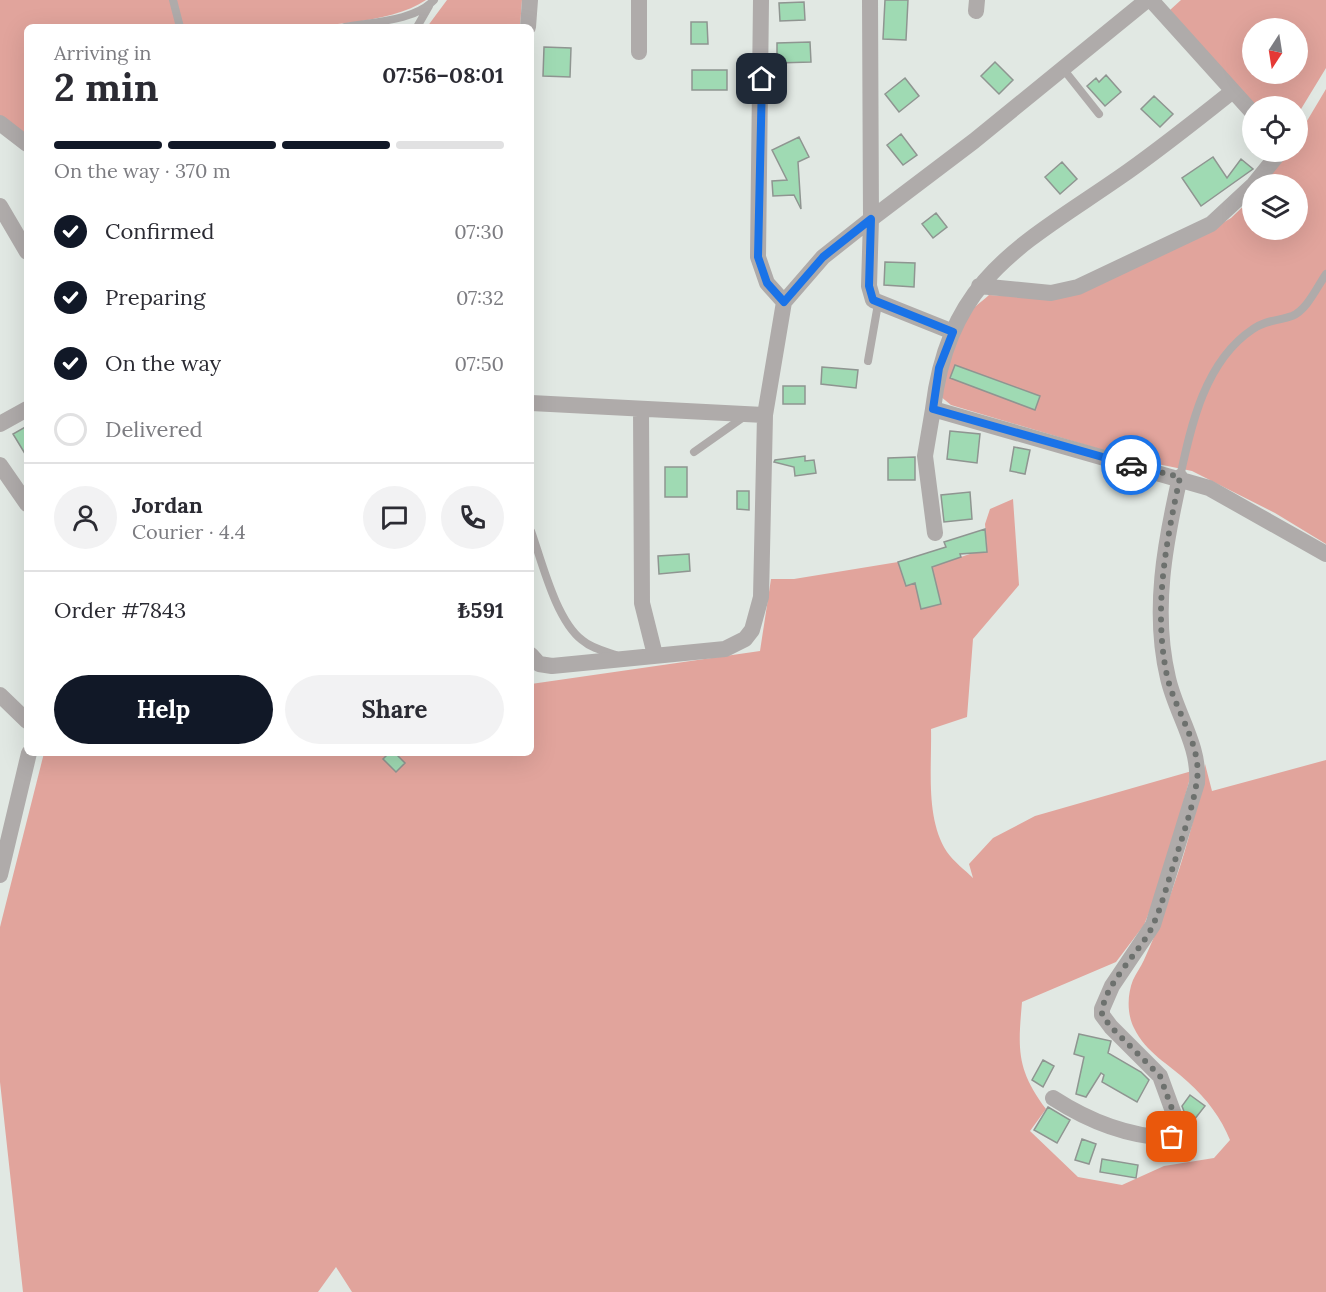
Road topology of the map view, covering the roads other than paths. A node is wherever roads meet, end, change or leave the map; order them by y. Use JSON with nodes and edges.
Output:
{"nodes":[{"id":1,"x":173,"y":0,"type":"edge"},
{"id":2,"x":530,"y":0,"type":"edge"},
{"id":3,"x":639,"y":0,"type":"edge"},
{"id":4,"x":761,"y":0,"type":"edge"},
{"id":5,"x":870,"y":0,"type":"edge"},
{"id":6,"x":1152,"y":1,"type":"edge"},
{"id":7,"x":432,"y":3,"type":"edge"},
{"id":8,"x":179,"y":24,"type":"edge"},
{"id":9,"x":360,"y":24,"type":"edge"},
{"id":10,"x":419,"y":24,"type":"edge"},
{"id":11,"x":528,"y":24,"type":"edge"},
{"id":12,"x":639,"y":52,"type":"dead end"},
{"id":13,"x":1064,"y":70,"type":"junction"},
{"id":14,"x":1233,"y":91,"type":"junction"},
{"id":15,"x":1242,"y":101,"type":"edge"},
{"id":16,"x":1099,"y":114,"type":"dead end"},
{"id":17,"x":0,"y":123,"type":"edge"},
{"id":18,"x":24,"y":142,"type":"edge"},
{"id":19,"x":1272,"y":162,"type":"edge"},
{"id":20,"x":1262,"y":174,"type":"edge"},
{"id":21,"x":1242,"y":195,"type":"edge"},
{"id":22,"x":0,"y":206,"type":"edge"},
{"id":23,"x":871,"y":219,"type":"junction"},
{"id":24,"x":24,"y":247,"type":"edge"},
{"id":25,"x":1326,"y":274,"type":"edge"},
{"id":26,"x":979,"y":286,"type":"junction"},
{"id":27,"x":784,"y":302,"type":"junction"},
{"id":28,"x":879,"y":304,"type":"junction"},
{"id":29,"x":953,"y":332,"type":"junction"},
{"id":30,"x":868,"y":361,"type":"dead end"},
{"id":31,"x":534,"y":403,"type":"edge"},
{"id":32,"x":641,"y":409,"type":"junction"},
{"id":33,"x":933,"y":409,"type":"junction"},
{"id":34,"x":24,"y":411,"type":"edge"},
{"id":35,"x":747,"y":414,"type":"junction"},
{"id":36,"x":765,"y":415,"type":"junction"},
{"id":37,"x":0,"y":424,"type":"edge"},
{"id":38,"x":693,"y":453,"type":"dead end"},
{"id":39,"x":0,"y":465,"type":"edge"},
{"id":40,"x":1180,"y":477,"type":"junction"},
{"id":41,"x":24,"y":500,"type":"edge"},
{"id":42,"x":934,"y":533,"type":"dead end"},
{"id":43,"x":534,"y":540,"type":"edge"},
{"id":44,"x":1326,"y":554,"type":"edge"},
{"id":45,"x":655,"y":655,"type":"junction"},
{"id":46,"x":534,"y":658,"type":"edge"},
{"id":47,"x":625,"y":658,"type":"junction"},
{"id":48,"x":0,"y":695,"type":"edge"},
{"id":49,"x":24,"y":718,"type":"edge"},
{"id":50,"x":28,"y":756,"type":"edge"},
{"id":51,"x":0,"y":875,"type":"edge"},
{"id":52,"x":1053,"y":1098,"type":"dead end"}],
"edges":[{"from":1,"to":8,"type":"lane"},
{"from":2,"to":11,"type":"street"},
{"from":3,"to":12,"type":"street"},
{"from":4,"to":27,"type":"street"},
{"from":5,"to":23,"type":"street"},
{"from":6,"to":13,"type":"street"},
{"from":6,"to":14,"type":"street"},
{"from":7,"to":9,"type":"lane"},
{"from":7,"to":10,"type":"lane"},
{"from":13,"to":16,"type":"lane"},
{"from":13,"to":23,"type":"street"},
{"from":14,"to":15,"type":"street"},
{"from":14,"to":26,"type":"street"},
{"from":17,"to":18,"type":"street"},
{"from":19,"to":20,"type":"street"},
{"from":21,"to":26,"type":"street"},
{"from":22,"to":24,"type":"street"},
{"from":23,"to":27,"type":"street"},
{"from":23,"to":28,"type":"street"},
{"from":25,"to":40,"type":"lane"},
{"from":26,"to":29,"type":"street"},
{"from":27,"to":36,"type":"street"},
{"from":28,"to":29,"type":"street"},
{"from":28,"to":30,"type":"lane"},
{"from":29,"to":33,"type":"street"},
{"from":31,"to":32,"type":"street"},
{"from":32,"to":35,"type":"street"},
{"from":32,"to":45,"type":"street"},
{"from":33,"to":40,"type":"street"},
{"from":33,"to":42,"type":"street"},
{"from":34,"to":37,"type":"street"},
{"from":35,"to":36,"type":"street"},
{"from":35,"to":38,"type":"lane"},
{"from":36,"to":45,"type":"street"},
{"from":39,"to":41,"type":"street"},
{"from":40,"to":44,"type":"street"},
{"from":40,"to":52,"type":"street"},
{"from":43,"to":47,"type":"lane"},
{"from":45,"to":47,"type":"street"},
{"from":46,"to":47,"type":"street"},
{"from":48,"to":49,"type":"street"},
{"from":50,"to":51,"type":"street"}]}
